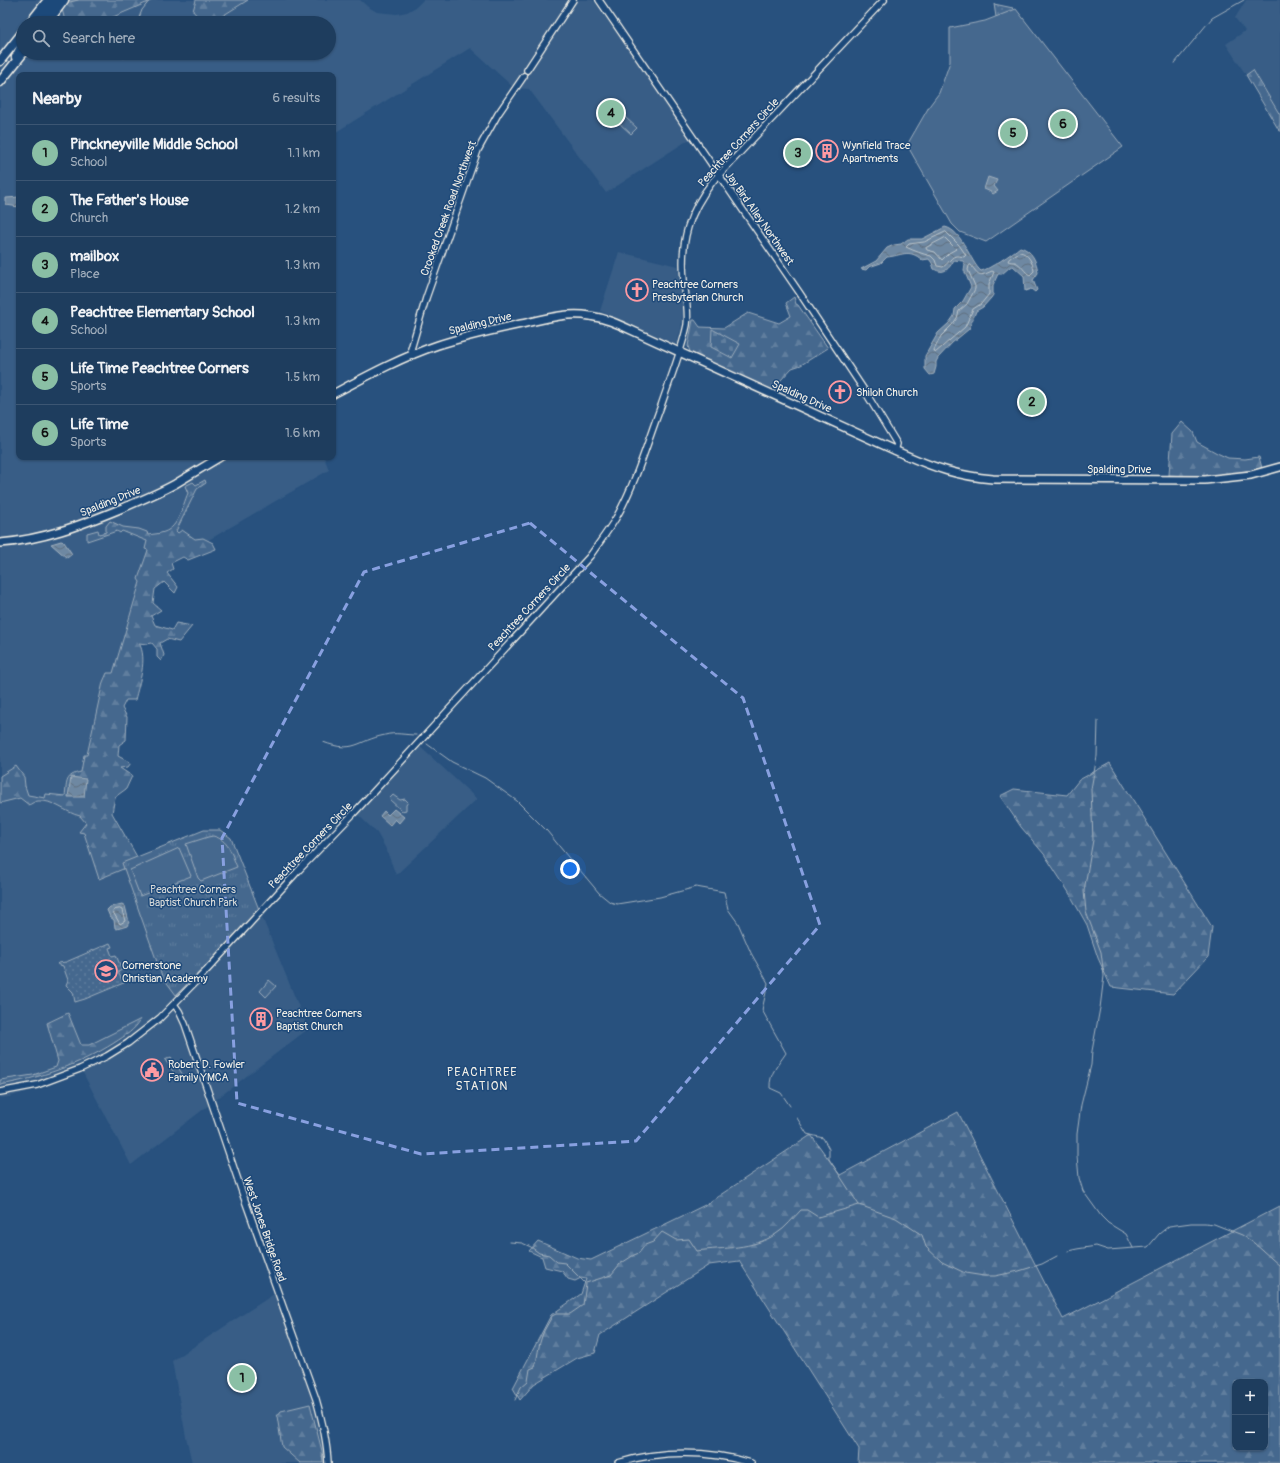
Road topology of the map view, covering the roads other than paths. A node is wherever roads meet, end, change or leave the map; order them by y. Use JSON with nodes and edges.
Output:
{"nodes":[{"id":1,"x":48,"y":0,"type":"edge"},
{"id":2,"x":56,"y":0,"type":"edge"},
{"id":3,"x":64,"y":0,"type":"edge"},
{"id":4,"x":573,"y":0,"type":"edge"},
{"id":5,"x":599,"y":0,"type":"edge"},
{"id":6,"x":884,"y":0,"type":"edge"},
{"id":7,"x":35,"y":16,"type":"edge"},
{"id":8,"x":47,"y":16,"type":"edge"},
{"id":9,"x":16,"y":41,"type":"edge"},
{"id":10,"x":16,"y":57,"type":"edge"},
{"id":11,"x":17,"y":60,"type":"edge"},
{"id":12,"x":0,"y":61,"type":"edge"},
{"id":13,"x":14,"y":63,"type":"junction"},
{"id":14,"x":527,"y":70,"type":"dead end"},
{"id":15,"x":524,"y":76,"type":"dead end"},
{"id":16,"x":0,"y":82,"type":"edge"},
{"id":17,"x":718,"y":175,"type":"junction"},
{"id":18,"x":680,"y":353,"type":"junction"},
{"id":19,"x":413,"y":355,"type":"junction"},
{"id":20,"x":336,"y":393,"type":"edge"},
{"id":21,"x":895,"y":450,"type":"junction"},
{"id":22,"x":215,"y":460,"type":"edge"},
{"id":23,"x":1280,"y":467,"type":"edge"},
{"id":24,"x":0,"y":543,"type":"edge"},
{"id":25,"x":174,"y":1004,"type":"junction"},
{"id":26,"x":0,"y":1092,"type":"edge"},
{"id":27,"x":328,"y":1463,"type":"edge"},
{"id":28,"x":618,"y":1463,"type":"edge"},
{"id":29,"x":751,"y":1463,"type":"edge"}],
"edges":[{"from":1,"to":7,"type":"highway"},
{"from":2,"to":8,"type":"highway"},
{"from":3,"to":8,"type":"highway"},
{"from":4,"to":14,"type":"street"},
{"from":5,"to":17,"type":"street","name":"Jay Bird Alley Northwest"},
{"from":6,"to":17,"type":"street","name":"Peachtree Corners Circle"},
{"from":9,"to":12,"type":"highway"},
{"from":10,"to":13,"type":"highway"},
{"from":11,"to":13,"type":"highway"},
{"from":13,"to":16,"type":"highway"},
{"from":15,"to":19,"type":"street","name":"Crooked Creek Road Northwest"},
{"from":17,"to":18,"type":"street","name":"Peachtree Corners Circle"},
{"from":17,"to":21,"type":"street","name":"Jay Bird Alley Northwest"},
{"from":18,"to":19,"type":"main road","name":"Spalding Drive"},
{"from":18,"to":21,"type":"main road","name":"Spalding Drive"},
{"from":18,"to":25,"type":"street","name":"Peachtree Corners Circle"},
{"from":19,"to":20,"type":"main road","name":"Spalding Drive"},
{"from":21,"to":23,"type":"main road","name":"Spalding Drive"},
{"from":22,"to":24,"type":"main road","name":"Spalding Drive"},
{"from":25,"to":26,"type":"street","name":"Peachtree Corners Circle"},
{"from":25,"to":27,"type":"street","name":"West Jones Bridge Road"},
{"from":28,"to":29,"type":"street"}]}
